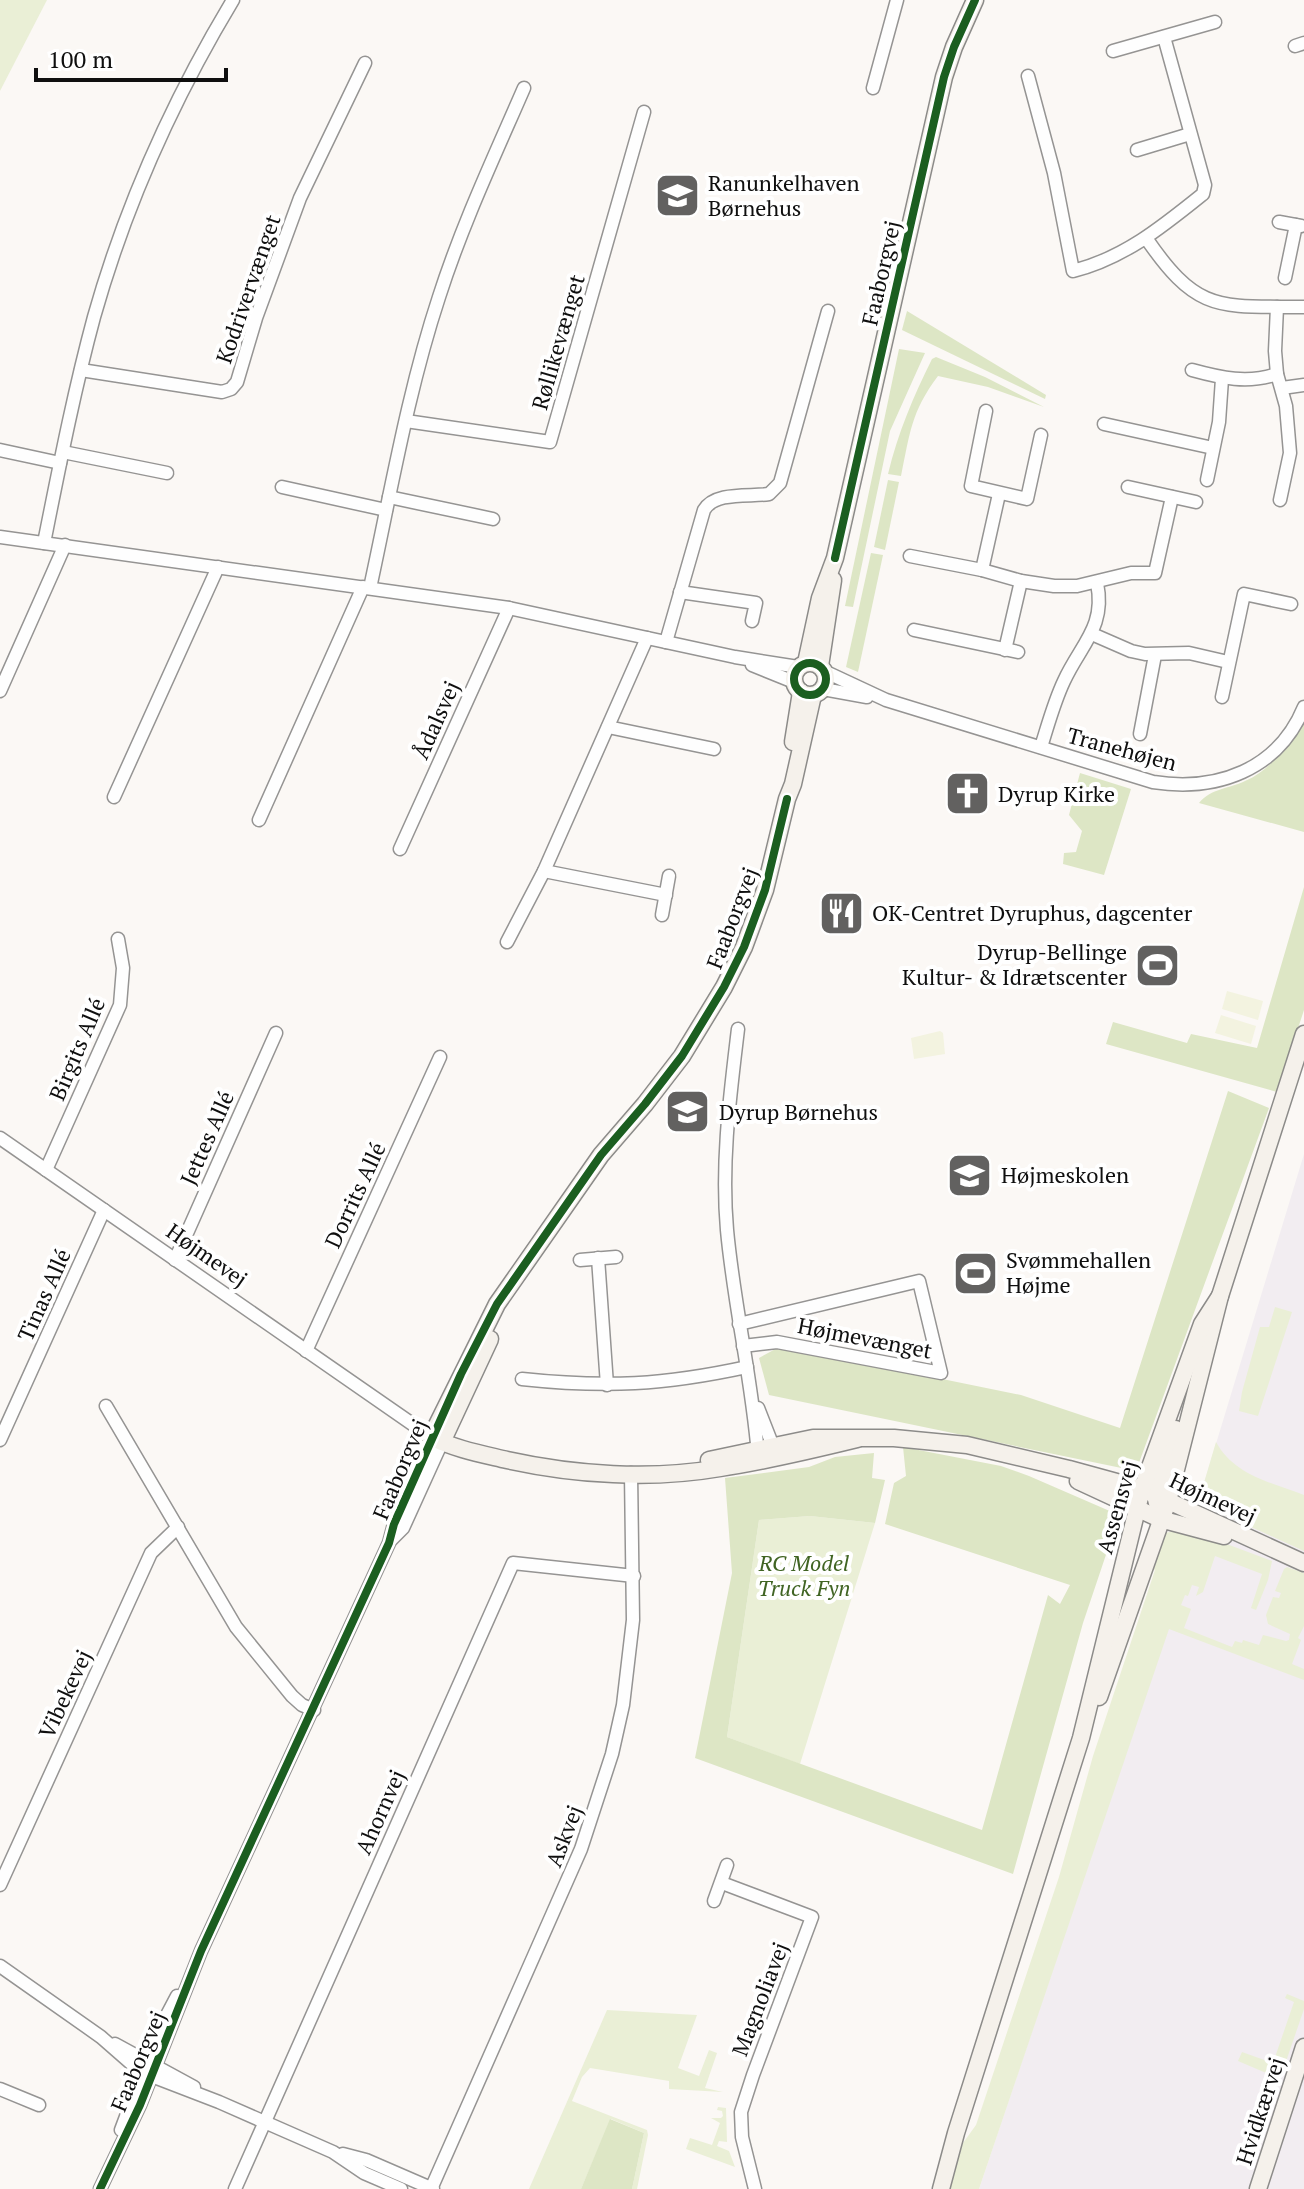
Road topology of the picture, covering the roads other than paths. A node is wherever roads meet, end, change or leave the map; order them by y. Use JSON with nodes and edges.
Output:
{"nodes":[{"id":1,"x":233,"y":0,"type":"edge"},
{"id":2,"x":897,"y":0,"type":"edge"},
{"id":3,"x":975,"y":0,"type":"edge"},
{"id":4,"x":1215,"y":22,"type":"dead end"},
{"id":5,"x":1164,"y":37,"type":"junction"},
{"id":6,"x":1113,"y":51,"type":"dead end"},
{"id":7,"x":365,"y":63,"type":"dead end"},
{"id":8,"x":1028,"y":76,"type":"dead end"},
{"id":9,"x":524,"y":88,"type":"dead end"},
{"id":10,"x":873,"y":88,"type":"dead end"},
{"id":11,"x":644,"y":112,"type":"dead end"},
{"id":12,"x":1190,"y":134,"type":"junction"},
{"id":13,"x":1137,"y":150,"type":"dead end"},
{"id":14,"x":1279,"y":222,"type":"dead end"},
{"id":15,"x":1300,"y":226,"type":"edge"},
{"id":16,"x":1146,"y":238,"type":"junction"},
{"id":17,"x":1285,"y":278,"type":"dead end"},
{"id":18,"x":1277,"y":307,"type":"junction"},
{"id":19,"x":1304,"y":307,"type":"edge"},
{"id":20,"x":828,"y":311,"type":"dead end"},
{"id":21,"x":81,"y":370,"type":"junction"},
{"id":22,"x":1192,"y":370,"type":"dead end"},
{"id":23,"x":1277,"y":374,"type":"junction"},
{"id":24,"x":1222,"y":379,"type":"junction"},
{"id":25,"x":1304,"y":385,"type":"edge"},
{"id":26,"x":1282,"y":388,"type":"junction"},
{"id":27,"x":986,"y":411,"type":"dead end"},
{"id":28,"x":406,"y":421,"type":"junction"},
{"id":29,"x":1104,"y":424,"type":"dead end"},
{"id":30,"x":1041,"y":435,"type":"dead end"},
{"id":31,"x":1213,"y":448,"type":"junction"},
{"id":32,"x":0,"y":450,"type":"edge"},
{"id":33,"x":1290,"y":453,"type":"junction"},
{"id":34,"x":1304,"y":456,"type":"edge"},
{"id":35,"x":62,"y":458,"type":"junction"},
{"id":36,"x":167,"y":473,"type":"dead end"},
{"id":37,"x":1207,"y":480,"type":"dead end"},
{"id":38,"x":282,"y":487,"type":"dead end"},
{"id":39,"x":1128,"y":487,"type":"dead end"},
{"id":40,"x":999,"y":494,"type":"junction"},
{"id":41,"x":1172,"y":497,"type":"junction"},
{"id":42,"x":1280,"y":500,"type":"dead end"},
{"id":43,"x":1196,"y":502,"type":"dead end"},
{"id":44,"x":388,"y":503,"type":"junction"},
{"id":45,"x":493,"y":519,"type":"dead end"},
{"id":46,"x":0,"y":537,"type":"edge"},
{"id":47,"x":44,"y":543,"type":"junction"},
{"id":48,"x":65,"y":545,"type":"junction"},
{"id":49,"x":910,"y":556,"type":"dead end"},
{"id":50,"x":218,"y":567,"type":"junction"},
{"id":51,"x":982,"y":570,"type":"junction"},
{"id":52,"x":1021,"y":581,"type":"junction"},
{"id":53,"x":1097,"y":583,"type":"junction"},
{"id":54,"x":366,"y":587,"type":"junction"},
{"id":55,"x":680,"y":592,"type":"junction"},
{"id":56,"x":1291,"y":604,"type":"dead end"},
{"id":57,"x":509,"y":608,"type":"junction"},
{"id":58,"x":752,"y":621,"type":"dead end"},
{"id":59,"x":914,"y":630,"type":"dead end"},
{"id":60,"x":1092,"y":634,"type":"junction"},
{"id":61,"x":647,"y":638,"type":"junction"},
{"id":62,"x":666,"y":642,"type":"junction"},
{"id":63,"x":1155,"y":655,"type":"junction"},
{"id":64,"x":1228,"y":662,"type":"junction"},
{"id":65,"x":810,"y":678,"type":"junction"},
{"id":66,"x":0,"y":691,"type":"edge"},
{"id":67,"x":1222,"y":697,"type":"dead end"},
{"id":68,"x":1304,"y":707,"type":"edge"},
{"id":69,"x":608,"y":727,"type":"junction"},
{"id":70,"x":1140,"y":734,"type":"dead end"},
{"id":71,"x":1041,"y":747,"type":"junction"},
{"id":72,"x":714,"y":749,"type":"dead end"},
{"id":73,"x":114,"y":797,"type":"dead end"},
{"id":74,"x":259,"y":820,"type":"dead end"},
{"id":75,"x":400,"y":849,"type":"dead end"},
{"id":76,"x":544,"y":871,"type":"junction"},
{"id":77,"x":669,"y":876,"type":"dead end"},
{"id":78,"x":666,"y":895,"type":"junction"},
{"id":79,"x":662,"y":915,"type":"dead end"},
{"id":80,"x":118,"y":939,"type":"dead end"},
{"id":81,"x":507,"y":942,"type":"dead end"},
{"id":82,"x":738,"y":1029,"type":"dead end"},
{"id":83,"x":276,"y":1033,"type":"dead end"},
{"id":84,"x":1304,"y":1034,"type":"edge"},
{"id":85,"x":440,"y":1057,"type":"dead end"},
{"id":86,"x":0,"y":1138,"type":"edge"},
{"id":87,"x":46,"y":1170,"type":"junction"},
{"id":88,"x":104,"y":1210,"type":"junction"},
{"id":89,"x":616,"y":1257,"type":"dead end"},
{"id":90,"x":598,"y":1258,"type":"junction"},
{"id":91,"x":175,"y":1260,"type":"junction"},
{"id":92,"x":580,"y":1260,"type":"dead end"},
{"id":93,"x":1216,"y":1303,"type":"junction"},
{"id":94,"x":739,"y":1324,"type":"junction"},
{"id":95,"x":743,"y":1346,"type":"junction"},
{"id":96,"x":306,"y":1351,"type":"junction"},
{"id":97,"x":747,"y":1367,"type":"junction"},
{"id":98,"x":522,"y":1379,"type":"dead end"},
{"id":99,"x":607,"y":1385,"type":"junction"},
{"id":100,"x":106,"y":1406,"type":"dead end"},
{"id":101,"x":439,"y":1435,"type":"junction"},
{"id":102,"x":0,"y":1440,"type":"edge"},
{"id":103,"x":766,"y":1453,"type":"junction"},
{"id":104,"x":1046,"y":1465,"type":"junction"},
{"id":105,"x":631,"y":1473,"type":"junction"},
{"id":106,"x":1155,"y":1495,"type":"junction"},
{"id":107,"x":1148,"y":1513,"type":"junction"},
{"id":108,"x":178,"y":1527,"type":"junction"},
{"id":109,"x":1268,"y":1549,"type":"junction"},
{"id":110,"x":1304,"y":1563,"type":"edge"},
{"id":111,"x":634,"y":1576,"type":"junction"},
{"id":112,"x":314,"y":1710,"type":"junction"},
{"id":113,"x":1081,"y":1738,"type":"junction"},
{"id":114,"x":727,"y":1865,"type":"dead end"},
{"id":115,"x":722,"y":1883,"type":"junction"},
{"id":116,"x":0,"y":1885,"type":"edge"},
{"id":117,"x":714,"y":1901,"type":"dead end"},
{"id":118,"x":0,"y":1966,"type":"edge"},
{"id":119,"x":1303,"y":2052,"type":"edge"},
{"id":120,"x":149,"y":2069,"type":"junction"},
{"id":121,"x":0,"y":2089,"type":"edge"},
{"id":122,"x":39,"y":2105,"type":"dead end"},
{"id":123,"x":264,"y":2122,"type":"junction"},
{"id":124,"x":956,"y":2133,"type":"junction"},
{"id":125,"x":333,"y":2152,"type":"junction"},
{"id":126,"x":101,"y":2187,"type":"edge"},
{"id":127,"x":235,"y":2189,"type":"edge"},
{"id":128,"x":401,"y":2189,"type":"edge"},
{"id":129,"x":432,"y":2189,"type":"edge"},
{"id":130,"x":755,"y":2189,"type":"edge"},
{"id":131,"x":934,"y":2189,"type":"edge"},
{"id":132,"x":941,"y":2189,"type":"edge"},
{"id":133,"x":1258,"y":2189,"type":"edge"}],
"edges":[{"from":1,"to":21,"type":"street"},
{"from":2,"to":10,"type":"street"},
{"from":3,"to":65,"type":"street","name":"Faaborgvej"},
{"from":4,"to":5,"type":"street"},
{"from":5,"to":6,"type":"street"},
{"from":5,"to":12,"type":"street"},
{"from":7,"to":21,"type":"street","name":"Kodrivervænget"},
{"from":8,"to":16,"type":"street"},
{"from":9,"to":28,"type":"street"},
{"from":11,"to":28,"type":"street","name":"Røllikevænget"},
{"from":12,"to":13,"type":"street"},
{"from":12,"to":16,"type":"street"},
{"from":14,"to":15,"type":"street"},
{"from":15,"to":17,"type":"street"},
{"from":16,"to":18,"type":"street"},
{"from":18,"to":19,"type":"street"},
{"from":18,"to":23,"type":"street"},
{"from":20,"to":55,"type":"street"},
{"from":21,"to":35,"type":"street"},
{"from":22,"to":24,"type":"street"},
{"from":23,"to":24,"type":"street"},
{"from":23,"to":26,"type":"street"},
{"from":24,"to":31,"type":"street"},
{"from":25,"to":26,"type":"street"},
{"from":26,"to":33,"type":"street"},
{"from":27,"to":40,"type":"street"},
{"from":28,"to":44,"type":"street"},
{"from":29,"to":31,"type":"street"},
{"from":30,"to":40,"type":"street"},
{"from":31,"to":37,"type":"street"},
{"from":32,"to":35,"type":"street"},
{"from":33,"to":34,"type":"street"},
{"from":33,"to":42,"type":"street"},
{"from":35,"to":36,"type":"street"},
{"from":35,"to":47,"type":"street"},
{"from":38,"to":44,"type":"street"},
{"from":39,"to":41,"type":"street"},
{"from":40,"to":51,"type":"street"},
{"from":41,"to":43,"type":"street"},
{"from":41,"to":53,"type":"street"},
{"from":44,"to":45,"type":"street"},
{"from":44,"to":54,"type":"street"},
{"from":46,"to":47,"type":"street"},
{"from":47,"to":48,"type":"street"},
{"from":48,"to":50,"type":"street"},
{"from":48,"to":66,"type":"street"},
{"from":49,"to":51,"type":"street"},
{"from":50,"to":54,"type":"street"},
{"from":50,"to":73,"type":"street"},
{"from":51,"to":52,"type":"street"},
{"from":52,"to":53,"type":"street"},
{"from":52,"to":59,"type":"street"},
{"from":53,"to":60,"type":"street","name":"Tranehøjen"},
{"from":54,"to":57,"type":"street"},
{"from":54,"to":74,"type":"street"},
{"from":55,"to":58,"type":"street"},
{"from":55,"to":62,"type":"street"},
{"from":56,"to":64,"type":"street"},
{"from":57,"to":61,"type":"street"},
{"from":57,"to":75,"type":"street","name":"Ådalsvej"},
{"from":60,"to":63,"type":"street"},
{"from":60,"to":71,"type":"street","name":"Tranehøjen"},
{"from":61,"to":62,"type":"street"},
{"from":61,"to":69,"type":"street"},
{"from":62,"to":65,"type":"street"},
{"from":63,"to":64,"type":"street"},
{"from":63,"to":70,"type":"street","name":"Tranehøjen"},
{"from":64,"to":67,"type":"street"},
{"from":65,"to":71,"type":"street","name":"Tranehøjen"},
{"from":65,"to":101,"type":"street","name":"Faaborgvej"},
{"from":68,"to":71,"type":"street","name":"Tranehøjen"},
{"from":69,"to":72,"type":"street"},
{"from":69,"to":76,"type":"street"},
{"from":76,"to":78,"type":"street"},
{"from":76,"to":81,"type":"street"},
{"from":77,"to":78,"type":"street"},
{"from":78,"to":79,"type":"street"},
{"from":80,"to":87,"type":"street","name":"Birgits Allé"},
{"from":82,"to":94,"type":"street"},
{"from":83,"to":91,"type":"street","name":"Jettes Allé"},
{"from":84,"to":93,"type":"street","name":"Assensvej"},
{"from":85,"to":96,"type":"street","name":"Dorrits Allé"},
{"from":86,"to":87,"type":"street","name":"Højmevej"},
{"from":87,"to":88,"type":"street","name":"Højmevej"},
{"from":88,"to":91,"type":"street","name":"Højmevej"},
{"from":88,"to":102,"type":"street","name":"Tinas Allé"},
{"from":89,"to":90,"type":"street"},
{"from":90,"to":92,"type":"street"},
{"from":90,"to":99,"type":"street"},
{"from":91,"to":96,"type":"street","name":"Højmevej"},
{"from":93,"to":106,"type":"street","name":"Assensvej"},
{"from":93,"to":106,"type":"street","name":"Assensvej"},
{"from":94,"to":95,"type":"street"},
{"from":94,"to":95,"type":"street","name":"Højmevænget"},
{"from":95,"to":97,"type":"street"},
{"from":96,"to":101,"type":"street","name":"Højmevej"},
{"from":97,"to":99,"type":"street"},
{"from":97,"to":103,"type":"street"},
{"from":98,"to":99,"type":"street"},
{"from":100,"to":108,"type":"street"},
{"from":101,"to":105,"type":"street","name":"Højmevej"},
{"from":101,"to":112,"type":"street","name":"Faaborgvej"},
{"from":103,"to":104,"type":"street","name":"Højmevej"},
{"from":103,"to":105,"type":"street","name":"Højmevej"},
{"from":104,"to":106,"type":"street","name":"Højmevej"},
{"from":104,"to":107,"type":"street","name":"Højmevej"},
{"from":105,"to":111,"type":"street","name":"Askvej"},
{"from":106,"to":107,"type":"street"},
{"from":106,"to":107,"type":"street","name":"Assensvej"},
{"from":106,"to":109,"type":"street","name":"Højmevej"},
{"from":107,"to":109,"type":"street","name":"Højmevej"},
{"from":107,"to":113,"type":"street","name":"Assensvej"},
{"from":107,"to":113,"type":"street","name":"Assensvej"},
{"from":108,"to":112,"type":"street"},
{"from":108,"to":116,"type":"street","name":"Vibekevej"},
{"from":109,"to":110,"type":"street","name":"Højmevej"},
{"from":111,"to":123,"type":"street","name":"Ahornvej"},
{"from":111,"to":129,"type":"street","name":"Askvej"},
{"from":112,"to":120,"type":"street","name":"Faaborgvej"},
{"from":113,"to":124,"type":"street","name":"Assensvej"},
{"from":114,"to":115,"type":"street"},
{"from":115,"to":117,"type":"street"},
{"from":115,"to":130,"type":"street","name":"Magnoliavej"},
{"from":118,"to":120,"type":"street"},
{"from":119,"to":133,"type":"street","name":"Hvidkærvej"},
{"from":120,"to":123,"type":"street"},
{"from":120,"to":126,"type":"street","name":"Faaborgvej"},
{"from":121,"to":122,"type":"street"},
{"from":123,"to":125,"type":"street"},
{"from":123,"to":127,"type":"street","name":"Ahornvej"},
{"from":124,"to":131,"type":"street","name":"Assensvej"},
{"from":124,"to":132,"type":"street","name":"Assensvej"},
{"from":125,"to":128,"type":"street"},
{"from":125,"to":129,"type":"street"}]}
